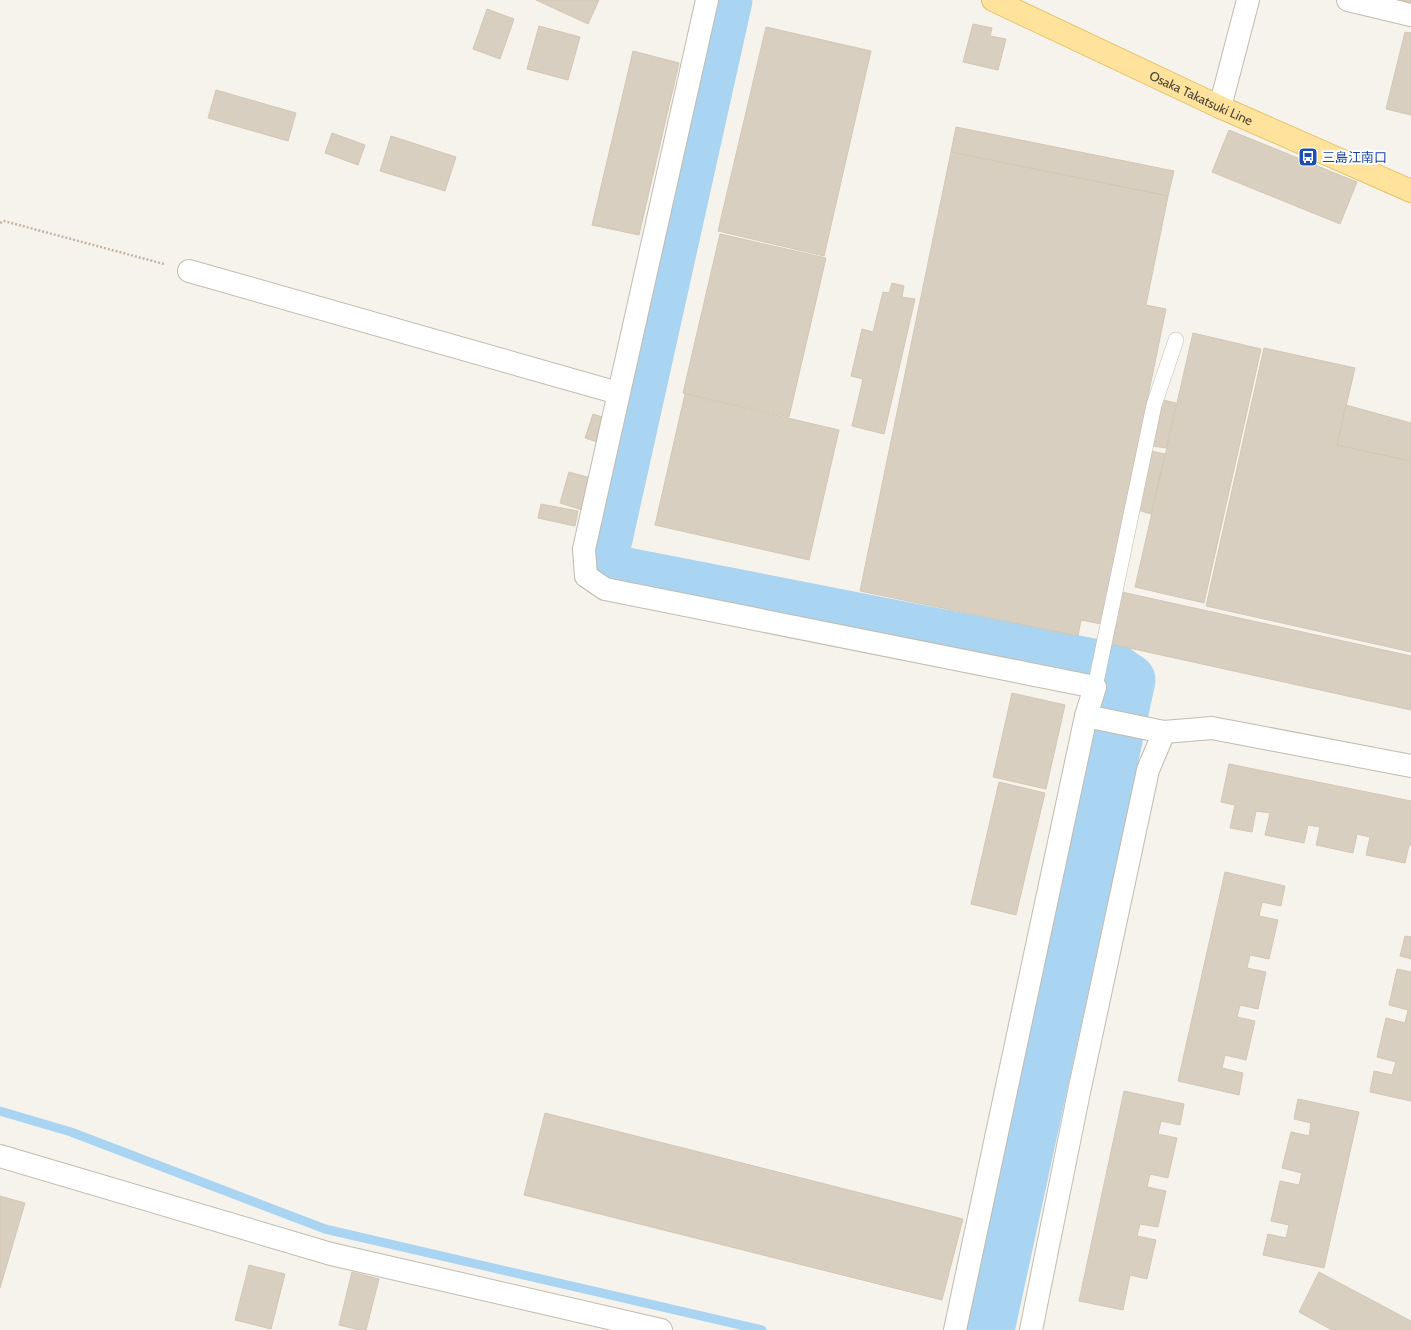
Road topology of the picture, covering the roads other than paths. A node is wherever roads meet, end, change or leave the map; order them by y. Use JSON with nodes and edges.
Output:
{"nodes":[{"id":1,"x":707,"y":0,"type":"edge"},
{"id":2,"x":993,"y":0,"type":"edge"},
{"id":3,"x":1248,"y":0,"type":"edge"},
{"id":4,"x":1348,"y":0,"type":"edge"},
{"id":5,"x":1411,"y":15,"type":"edge"},
{"id":6,"x":1220,"y":107,"type":"junction"},
{"id":7,"x":1411,"y":191,"type":"edge"},
{"id":8,"x":189,"y":270,"type":"road end"},
{"id":9,"x":1176,"y":340,"type":"dead end"},
{"id":10,"x":618,"y":393,"type":"junction"},
{"id":11,"x":1094,"y":687,"type":"junction"},
{"id":12,"x":1086,"y":716,"type":"junction"},
{"id":13,"x":1164,"y":732,"type":"junction"},
{"id":14,"x":1411,"y":766,"type":"edge"},
{"id":15,"x":0,"y":1156,"type":"edge"},
{"id":16,"x":661,"y":1330,"type":"edge"},
{"id":17,"x":955,"y":1330,"type":"edge"},
{"id":18,"x":1031,"y":1330,"type":"edge"}],
"edges":[{"from":1,"to":10,"type":"street"},
{"from":2,"to":6,"type":"main road","name":"Osaka Takatsuki Line"},
{"from":3,"to":6,"type":"street"},
{"from":4,"to":5,"type":"street"},
{"from":6,"to":7,"type":"main road","name":"Osaka Takatsuki Line"},
{"from":8,"to":10,"type":"street"},
{"from":9,"to":11,"type":"lane"},
{"from":10,"to":11,"type":"street"},
{"from":11,"to":12,"type":"street"},
{"from":12,"to":13,"type":"street"},
{"from":12,"to":17,"type":"street"},
{"from":13,"to":14,"type":"street"},
{"from":13,"to":18,"type":"street"},
{"from":15,"to":16,"type":"street"}]}
